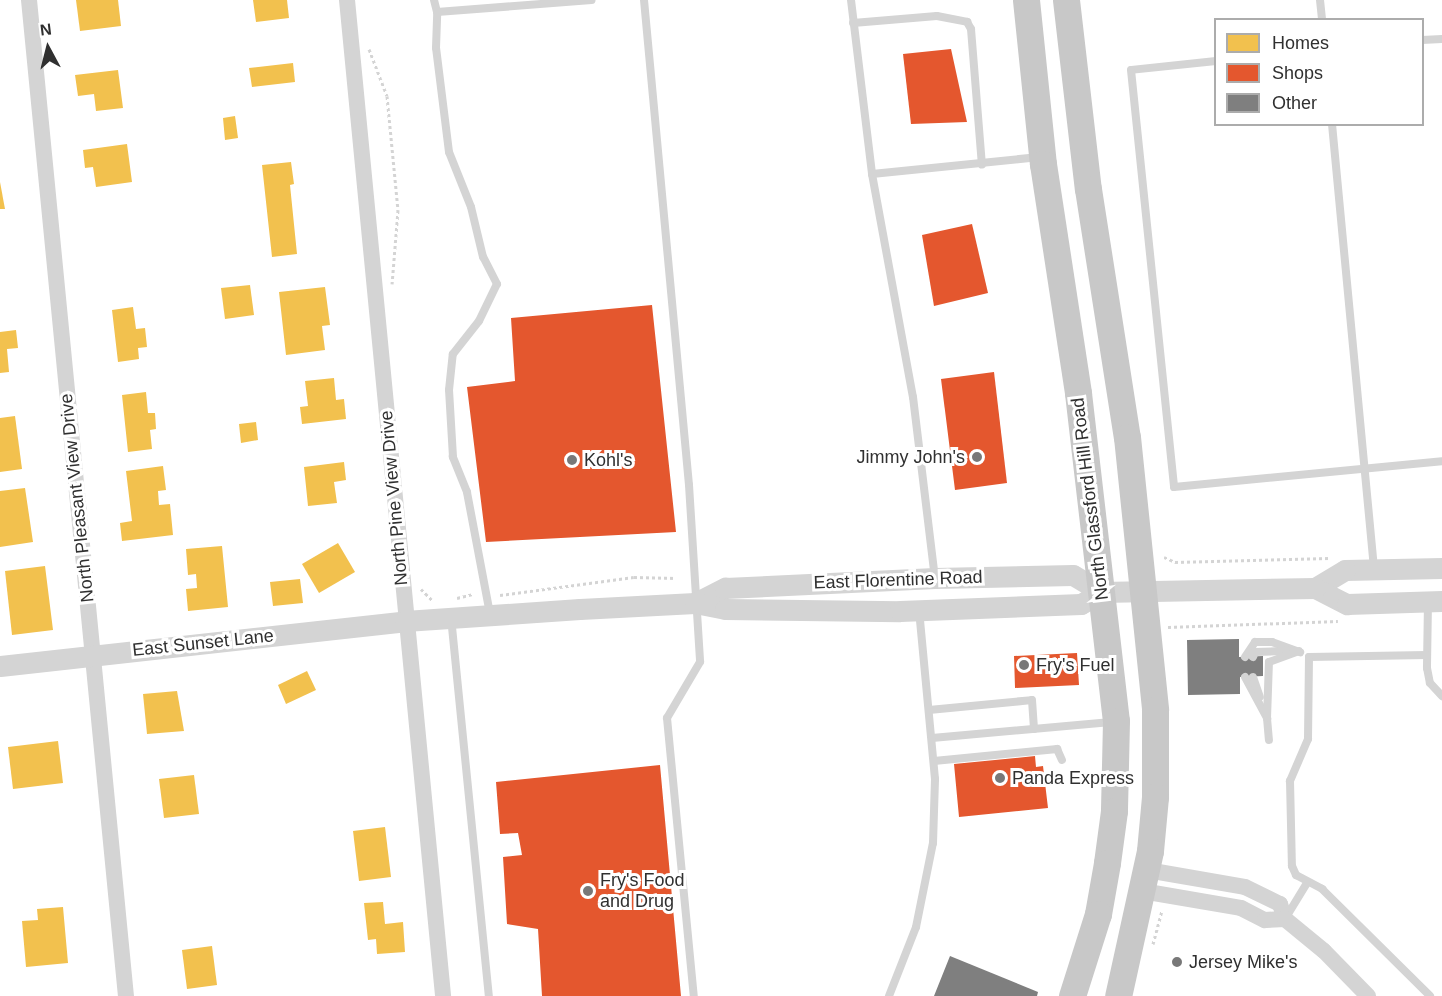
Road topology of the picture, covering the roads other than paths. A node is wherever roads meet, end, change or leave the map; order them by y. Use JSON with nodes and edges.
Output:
{"nodes":[{"id":1,"x":29,"y":0,"type":"edge"},
{"id":2,"x":347,"y":0,"type":"edge"},
{"id":3,"x":434,"y":0,"type":"edge"},
{"id":4,"x":592,"y":0,"type":"edge"},
{"id":5,"x":644,"y":0,"type":"edge"},
{"id":6,"x":851,"y":0,"type":"edge"},
{"id":7,"x":1026,"y":0,"type":"edge"},
{"id":8,"x":1066,"y":0,"type":"edge"},
{"id":9,"x":1320,"y":0,"type":"edge"},
{"id":10,"x":437,"y":12,"type":"junction"},
{"id":11,"x":1322,"y":18,"type":"edge"},
{"id":12,"x":853,"y":23,"type":"junction"},
{"id":13,"x":1442,"y":39,"type":"edge"},
{"id":14,"x":1424,"y":40,"type":"edge"},
{"id":15,"x":1214,"y":61,"type":"edge"},
{"id":16,"x":1332,"y":126,"type":"edge"},
{"id":17,"x":1042,"y":157,"type":"junction"},
{"id":18,"x":982,"y":165,"type":"junction"},
{"id":19,"x":872,"y":174,"type":"junction"},
{"id":20,"x":1442,"y":461,"type":"edge"},
{"id":21,"x":1365,"y":468,"type":"junction"},
{"id":22,"x":1442,"y":568,"type":"edge"},
{"id":23,"x":1374,"y":570,"type":"junction"},
{"id":24,"x":934,"y":578,"type":"junction"},
{"id":25,"x":1315,"y":588,"type":"junction"},
{"id":26,"x":1142,"y":591,"type":"junction"},
{"id":27,"x":1101,"y":592,"type":"junction"},
{"id":28,"x":1435,"y":602,"type":"edge"},
{"id":29,"x":694,"y":603,"type":"junction"},
{"id":30,"x":445,"y":606,"type":"junction"},
{"id":31,"x":919,"y":610,"type":"junction"},
{"id":32,"x":490,"y":615,"type":"junction"},
{"id":33,"x":405,"y":621,"type":"junction"},
{"id":34,"x":1299,"y":651,"type":"junction"},
{"id":35,"x":93,"y":655,"type":"junction"},
{"id":36,"x":1427,"y":655,"type":"junction"},
{"id":37,"x":1249,"y":657,"type":"dead end"},
{"id":38,"x":1308,"y":657,"type":"junction"},
{"id":39,"x":0,"y":666,"type":"edge"},
{"id":40,"x":1249,"y":677,"type":"dead end"},
{"id":41,"x":1442,"y":696,"type":"edge"},
{"id":42,"x":929,"y":710,"type":"junction"},
{"id":43,"x":1267,"y":718,"type":"junction"},
{"id":44,"x":1116,"y":721,"type":"junction"},
{"id":45,"x":1034,"y":729,"type":"junction"},
{"id":46,"x":932,"y":738,"type":"junction"},
{"id":47,"x":1269,"y":740,"type":"dead end"},
{"id":48,"x":1062,"y":760,"type":"dead end"},
{"id":49,"x":934,"y":761,"type":"junction"},
{"id":50,"x":1145,"y":881,"type":"junction"},
{"id":51,"x":1307,"y":883,"type":"junction"},
{"id":52,"x":1285,"y":919,"type":"junction"},
{"id":53,"x":126,"y":996,"type":"edge"},
{"id":54,"x":443,"y":996,"type":"edge"},
{"id":55,"x":489,"y":996,"type":"edge"},
{"id":56,"x":694,"y":996,"type":"edge"},
{"id":57,"x":889,"y":996,"type":"edge"},
{"id":58,"x":1072,"y":996,"type":"edge"},
{"id":59,"x":1118,"y":996,"type":"edge"},
{"id":60,"x":1368,"y":996,"type":"edge"},
{"id":61,"x":1430,"y":996,"type":"edge"}],
"edges":[{"from":1,"to":35,"type":"street","name":"North Pleasant View Drive"},
{"from":2,"to":33,"type":"street","name":"North Pine View Drive"},
{"from":3,"to":10,"type":"lane"},
{"from":4,"to":10,"type":"lane"},
{"from":5,"to":29,"type":"lane"},
{"from":6,"to":12,"type":"lane"},
{"from":7,"to":17,"type":"main road","name":"North Glassford Hill Road"},
{"from":8,"to":26,"type":"main road"},
{"from":9,"to":11,"type":"lane"},
{"from":10,"to":32,"type":"lane"},
{"from":12,"to":18,"type":"lane"},
{"from":12,"to":19,"type":"lane"},
{"from":13,"to":14,"type":"lane"},
{"from":15,"to":21,"type":"lane"},
{"from":16,"to":21,"type":"lane"},
{"from":17,"to":18,"type":"lane"},
{"from":17,"to":27,"type":"main road","name":"North Glassford Hill Road"},
{"from":18,"to":19,"type":"lane"},
{"from":19,"to":24,"type":"lane"},
{"from":20,"to":21,"type":"lane"},
{"from":21,"to":23,"type":"lane"},
{"from":22,"to":23,"type":"street","name":"East Florentine Road"},
{"from":23,"to":25,"type":"street","name":"East Florentine Road"},
{"from":24,"to":27,"type":"street","name":"East Florentine Road"},
{"from":24,"to":29,"type":"street","name":"East Florentine Road"},
{"from":25,"to":26,"type":"street","name":"East Florentine Road"},
{"from":25,"to":28,"type":"street","name":"East Florentine Road"},
{"from":26,"to":27,"type":"street","name":"East Florentine Road"},
{"from":26,"to":50,"type":"main road"},
{"from":27,"to":31,"type":"street","name":"East Florentine Road"},
{"from":27,"to":44,"type":"main road","name":"North Glassford Hill Road"},
{"from":28,"to":36,"type":"lane"},
{"from":29,"to":31,"type":"street","name":"East Florentine Road"},
{"from":29,"to":32,"type":"street","name":"East Florentine Road"},
{"from":29,"to":56,"type":"lane"},
{"from":30,"to":32,"type":"street","name":"East Florentine Road"},
{"from":30,"to":33,"type":"street","name":"East Florentine Road"},
{"from":30,"to":55,"type":"lane"},
{"from":31,"to":42,"type":"lane"},
{"from":33,"to":35,"type":"street","name":"East Sunset Lane"},
{"from":33,"to":54,"type":"street","name":"North Pine View Drive"},
{"from":34,"to":37,"type":"lane"},
{"from":34,"to":38,"type":"lane"},
{"from":34,"to":43,"type":"lane"},
{"from":35,"to":39,"type":"street","name":"East Sunset Lane"},
{"from":35,"to":53,"type":"street","name":"North Pleasant View Drive"},
{"from":36,"to":38,"type":"lane"},
{"from":36,"to":41,"type":"lane"},
{"from":38,"to":51,"type":"lane"},
{"from":40,"to":43,"type":"lane"},
{"from":42,"to":45,"type":"lane"},
{"from":42,"to":46,"type":"lane"},
{"from":43,"to":47,"type":"lane"},
{"from":44,"to":45,"type":"lane"},
{"from":44,"to":58,"type":"main road","name":"North Glassford Hill Road"},
{"from":45,"to":46,"type":"lane"},
{"from":46,"to":49,"type":"lane"},
{"from":48,"to":49,"type":"lane"},
{"from":49,"to":57,"type":"lane"},
{"from":50,"to":52,"type":"street"},
{"from":50,"to":59,"type":"main road"},
{"from":51,"to":52,"type":"lane"},
{"from":51,"to":61,"type":"lane"},
{"from":52,"to":60,"type":"street"}]}
